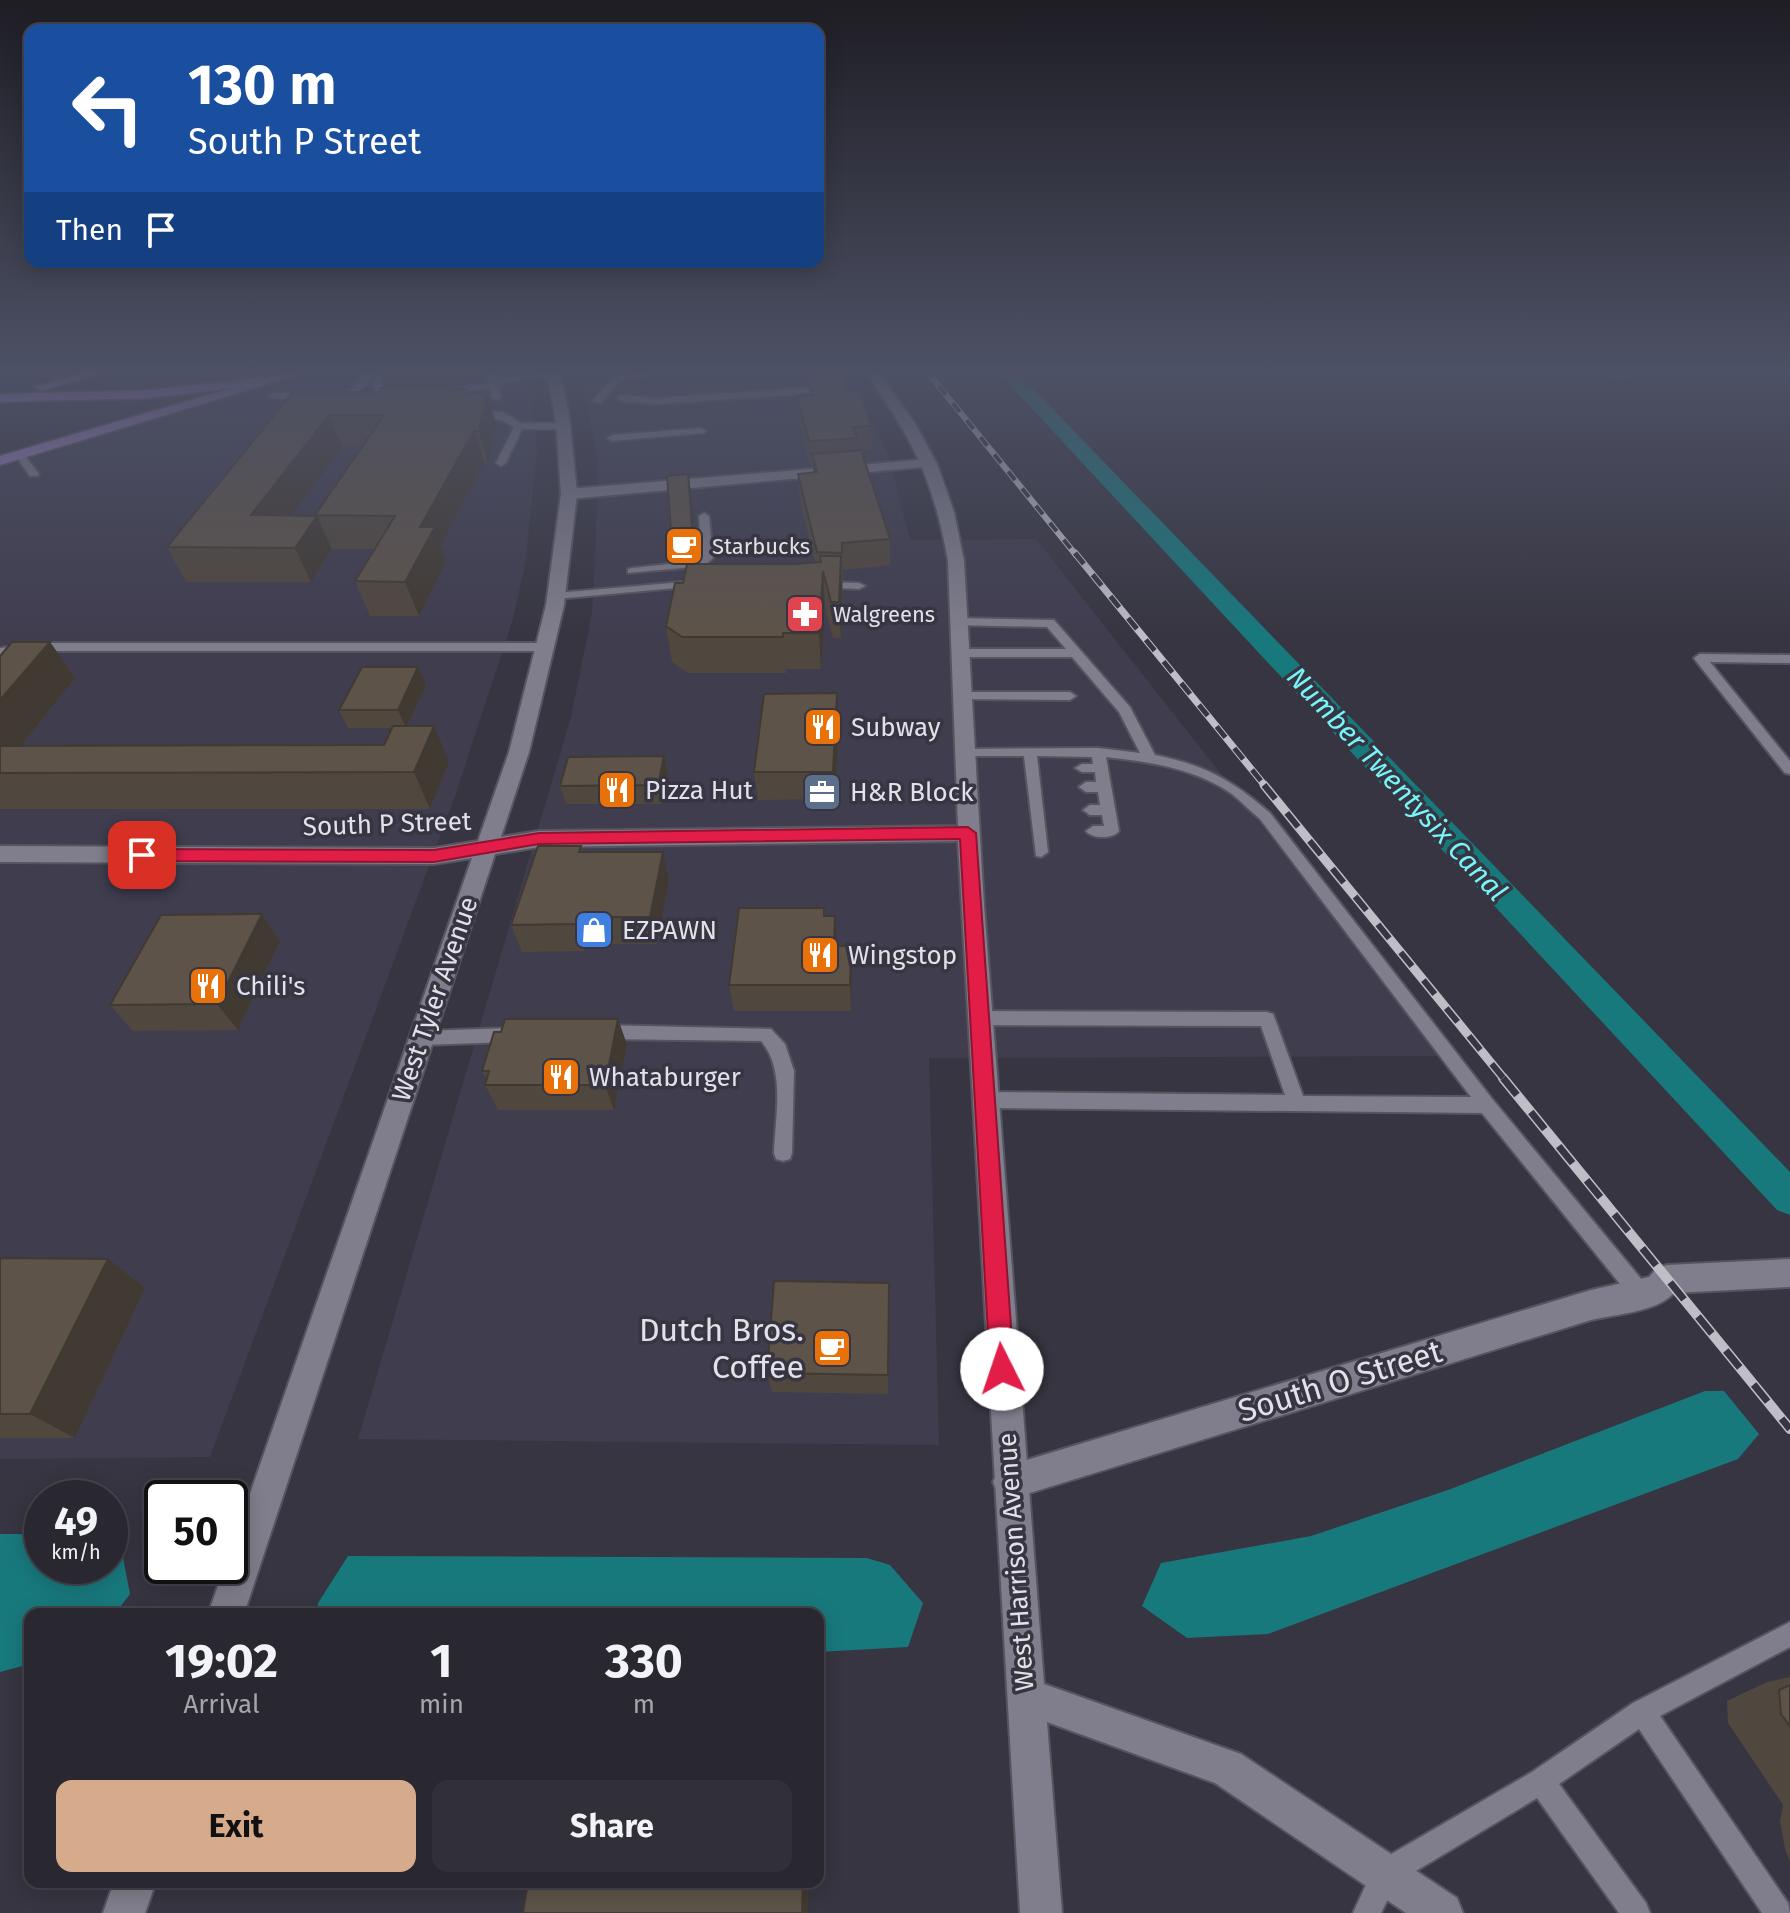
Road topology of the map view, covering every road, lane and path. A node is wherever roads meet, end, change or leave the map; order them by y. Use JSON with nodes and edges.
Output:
{"nodes":[{"id":1,"x":22,"y":458,"type":"edge"},
{"id":2,"x":503,"y":458,"type":"edge"},
{"id":3,"x":566,"y":458,"type":"edge"},
{"id":4,"x":927,"y":458,"type":"edge"},
{"id":5,"x":501,"y":463,"type":"dead end"},
{"id":6,"x":930,"y":463,"type":"junction"},
{"id":7,"x":34,"y":474,"type":"dead end"},
{"id":8,"x":569,"y":494,"type":"junction"},
{"id":9,"x":704,"y":516,"type":"dead end"},
{"id":10,"x":632,"y":571,"type":"dead end"},
{"id":11,"x":705,"y":583,"type":"edge"},
{"id":12,"x":811,"y":585,"type":"edge"},
{"id":13,"x":859,"y":586,"type":"dead end"},
{"id":14,"x":556,"y":596,"type":"junction"},
{"id":15,"x":958,"y":622,"type":"junction"},
{"id":16,"x":546,"y":647,"type":"junction"},
{"id":17,"x":0,"y":652,"type":"edge"},
{"id":18,"x":960,"y":653,"type":"junction"},
{"id":19,"x":1076,"y":653,"type":"junction"},
{"id":20,"x":1790,"y":659,"type":"edge"},
{"id":21,"x":961,"y":696,"type":"junction"},
{"id":22,"x":1070,"y":696,"type":"dead end"},
{"id":23,"x":964,"y":752,"type":"junction"},
{"id":24,"x":1149,"y":756,"type":"junction"},
{"id":25,"x":1099,"y":760,"type":"junction"},
{"id":26,"x":1036,"y":763,"type":"junction"},
{"id":27,"x":1082,"y":768,"type":"dead end"},
{"id":28,"x":1790,"y":770,"type":"edge"},
{"id":29,"x":1086,"y":787,"type":"dead end"},
{"id":30,"x":1104,"y":787,"type":"junction"},
{"id":31,"x":1090,"y":810,"type":"dead end"},
{"id":32,"x":1107,"y":810,"type":"junction"},
{"id":33,"x":1093,"y":831,"type":"dead end"},
{"id":34,"x":968,"y":833,"type":"junction"},
{"id":35,"x":486,"y":849,"type":"junction"},
{"id":36,"x":1041,"y":852,"type":"dead end"},
{"id":37,"x":0,"y":854,"type":"edge"},
{"id":38,"x":980,"y":1018,"type":"junction"},
{"id":39,"x":577,"y":1031,"type":"edge"},
{"id":40,"x":532,"y":1033,"type":"edge"},
{"id":41,"x":422,"y":1038,"type":"junction"},
{"id":42,"x":985,"y":1100,"type":"junction"},
{"id":43,"x":1297,"y":1104,"type":"junction"},
{"id":44,"x":1487,"y":1105,"type":"junction"},
{"id":45,"x":783,"y":1153,"type":"dead end"},
{"id":46,"x":1790,"y":1273,"type":"edge"},
{"id":47,"x":1654,"y":1286,"type":"junction"},
{"id":48,"x":1010,"y":1482,"type":"junction"},
{"id":49,"x":228,"y":1608,"type":"edge"},
{"id":50,"x":1790,"y":1634,"type":"edge"},
{"id":51,"x":1026,"y":1696,"type":"junction"},
{"id":52,"x":1642,"y":1712,"type":"junction"},
{"id":53,"x":1541,"y":1781,"type":"junction"},
{"id":54,"x":1386,"y":1873,"type":"junction"},
{"id":55,"x":133,"y":1888,"type":"edge"},
{"id":56,"x":124,"y":1913,"type":"edge"},
{"id":57,"x":1041,"y":1913,"type":"edge"},
{"id":58,"x":1367,"y":1913,"type":"edge"},
{"id":59,"x":1442,"y":1913,"type":"edge"},
{"id":60,"x":1636,"y":1913,"type":"edge"},
{"id":61,"x":1778,"y":1913,"type":"edge"}],
"edges":[{"from":1,"to":7,"type":"lane"},
{"from":2,"to":5,"type":"lane"},
{"from":3,"to":8,"type":"main road","name":"West Tyler Avenue"},
{"from":4,"to":6,"type":"main road","name":"West Harrison Avenue"},
{"from":6,"to":8,"type":"main road"},
{"from":6,"to":15,"type":"main road","name":"West Harrison Avenue"},
{"from":8,"to":14,"type":"main road","name":"West Tyler Avenue"},
{"from":9,"to":10,"type":"lane"},
{"from":11,"to":14,"type":"lane"},
{"from":12,"to":13,"type":"lane"},
{"from":14,"to":16,"type":"main road","name":"West Tyler Avenue"},
{"from":15,"to":18,"type":"main road","name":"West Harrison Avenue"},
{"from":15,"to":19,"type":"lane"},
{"from":16,"to":17,"type":"lane"},
{"from":16,"to":35,"type":"main road","name":"West Tyler Avenue"},
{"from":18,"to":19,"type":"lane"},
{"from":18,"to":21,"type":"main road","name":"West Harrison Avenue"},
{"from":19,"to":24,"type":"lane"},
{"from":20,"to":28,"type":"lane"},
{"from":21,"to":22,"type":"lane"},
{"from":21,"to":23,"type":"main road","name":"West Harrison Avenue"},
{"from":23,"to":26,"type":"lane"},
{"from":23,"to":34,"type":"main road","name":"West Harrison Avenue"},
{"from":24,"to":25,"type":"lane"},
{"from":24,"to":44,"type":"lane"},
{"from":25,"to":26,"type":"lane"},
{"from":25,"to":27,"type":"lane"},
{"from":25,"to":30,"type":"lane"},
{"from":26,"to":36,"type":"lane"},
{"from":29,"to":30,"type":"lane"},
{"from":30,"to":32,"type":"lane"},
{"from":31,"to":32,"type":"lane"},
{"from":32,"to":33,"type":"lane"},
{"from":34,"to":35,"type":"main road","name":"South P Street"},
{"from":34,"to":38,"type":"main road","name":"West Harrison Avenue"},
{"from":35,"to":37,"type":"main road","name":"South P Street"},
{"from":35,"to":41,"type":"main road","name":"West Tyler Avenue"},
{"from":38,"to":42,"type":"main road","name":"West Harrison Avenue"},
{"from":38,"to":43,"type":"lane"},
{"from":39,"to":45,"type":"lane"},
{"from":40,"to":41,"type":"lane"},
{"from":41,"to":49,"type":"main road","name":"West Tyler Avenue"},
{"from":42,"to":43,"type":"lane"},
{"from":42,"to":48,"type":"main road","name":"West Harrison Avenue"},
{"from":43,"to":44,"type":"lane"},
{"from":44,"to":47,"type":"lane"},
{"from":46,"to":47,"type":"main road","name":"South O Street"},
{"from":47,"to":48,"type":"main road","name":"South O Street"},
{"from":48,"to":51,"type":"main road","name":"West Harrison Avenue"},
{"from":50,"to":52,"type":"lane"},
{"from":51,"to":54,"type":"main road"},
{"from":51,"to":57,"type":"main road","name":"West Harrison Avenue"},
{"from":52,"to":53,"type":"lane"},
{"from":52,"to":61,"type":"lane"},
{"from":53,"to":54,"type":"lane"},
{"from":53,"to":60,"type":"lane"},
{"from":54,"to":58,"type":"lane"},
{"from":54,"to":59,"type":"main road"},
{"from":55,"to":56,"type":"main road"}]}
